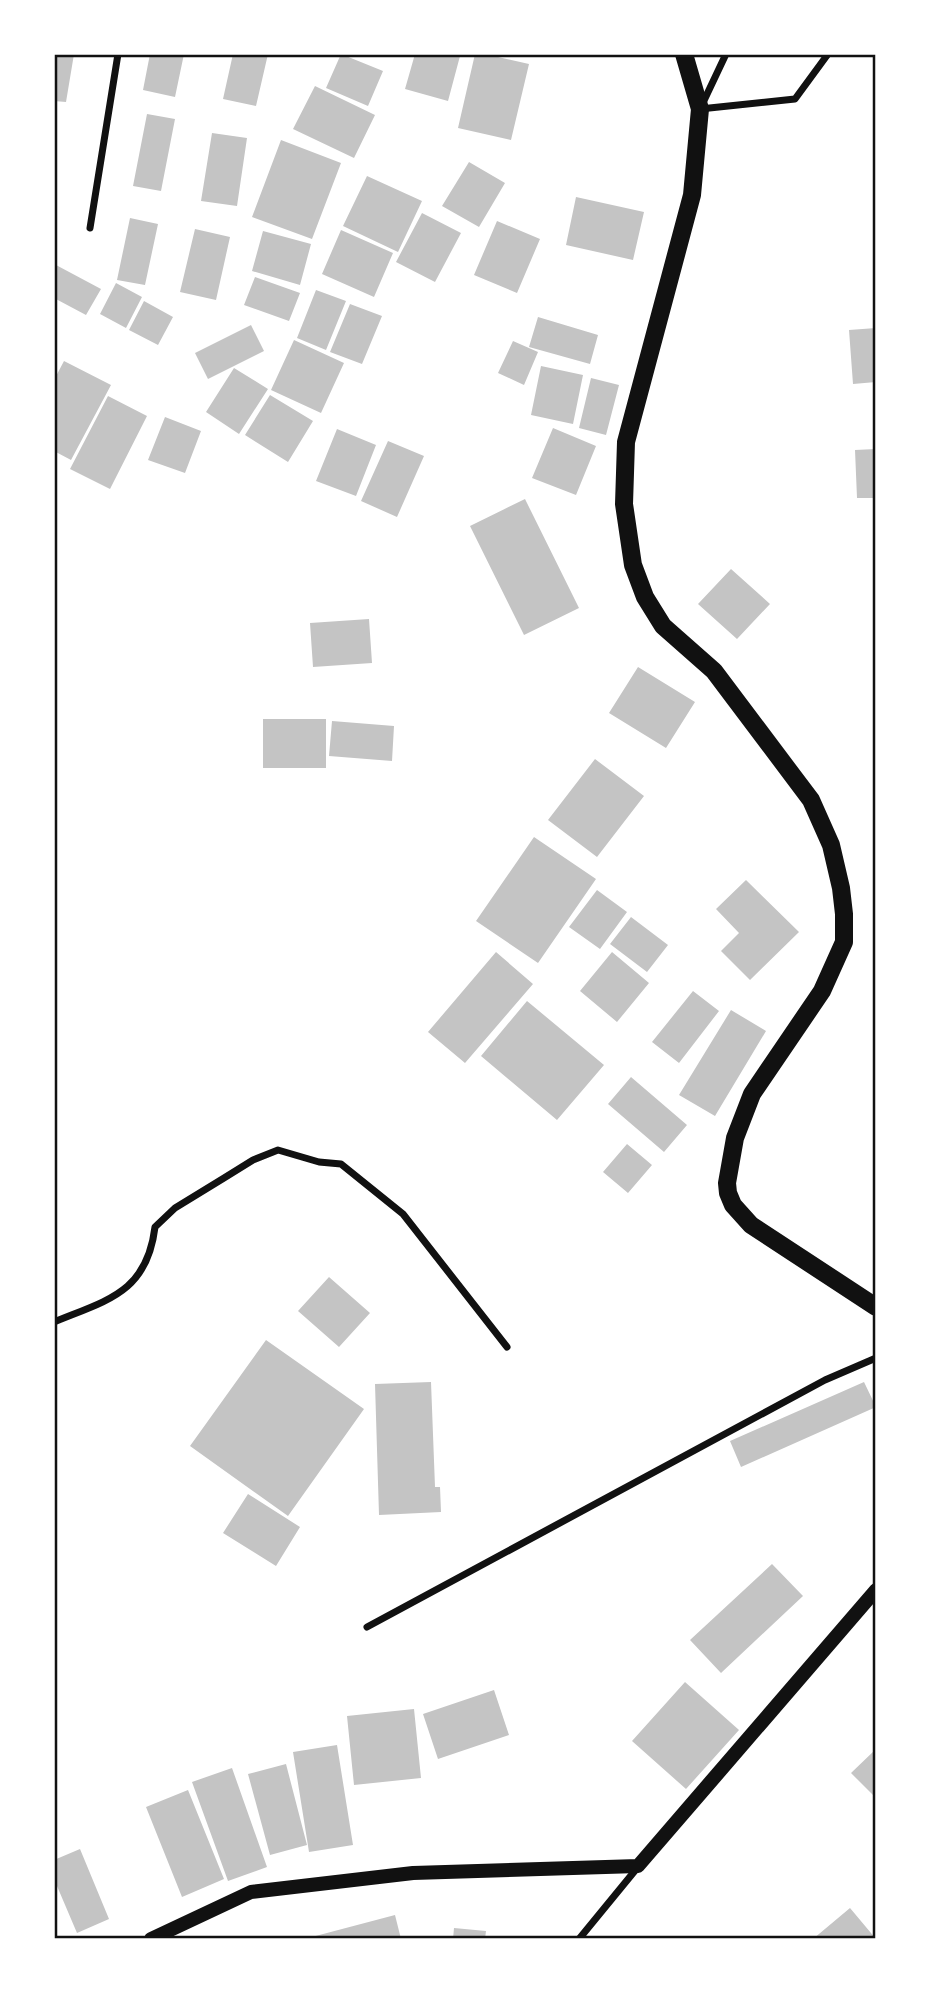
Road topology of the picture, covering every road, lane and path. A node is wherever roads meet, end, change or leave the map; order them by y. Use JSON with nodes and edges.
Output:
{"nodes":[{"id":1,"x":118,"y":54,"type":"edge"},
{"id":2,"x":684,"y":54,"type":"edge"},
{"id":3,"x":726,"y":54,"type":"edge"},
{"id":4,"x":828,"y":54,"type":"edge"},
{"id":5,"x":700,"y":109,"type":"junction"},
{"id":6,"x":90,"y":228,"type":"dead end"},
{"id":7,"x":876,"y":1307,"type":"edge"},
{"id":8,"x":54,"y":1322,"type":"edge"},
{"id":9,"x":507,"y":1348,"type":"dead end"},
{"id":10,"x":876,"y":1358,"type":"edge"},
{"id":11,"x":876,"y":1590,"type":"edge"},
{"id":12,"x":367,"y":1627,"type":"dead end"},
{"id":13,"x":638,"y":1866,"type":"junction"},
{"id":14,"x":151,"y":1939,"type":"edge"},
{"id":15,"x":579,"y":1939,"type":"edge"}],
"edges":[{"from":1,"to":6,"type":"street"},
{"from":2,"to":5,"type":"main road"},
{"from":3,"to":5,"type":"street"},
{"from":4,"to":5,"type":"street"},
{"from":5,"to":7,"type":"main road"},
{"from":8,"to":9,"type":"street"},
{"from":10,"to":12,"type":"street"},
{"from":11,"to":13,"type":"main road"},
{"from":13,"to":14,"type":"main road"},
{"from":13,"to":15,"type":"street"}]}
